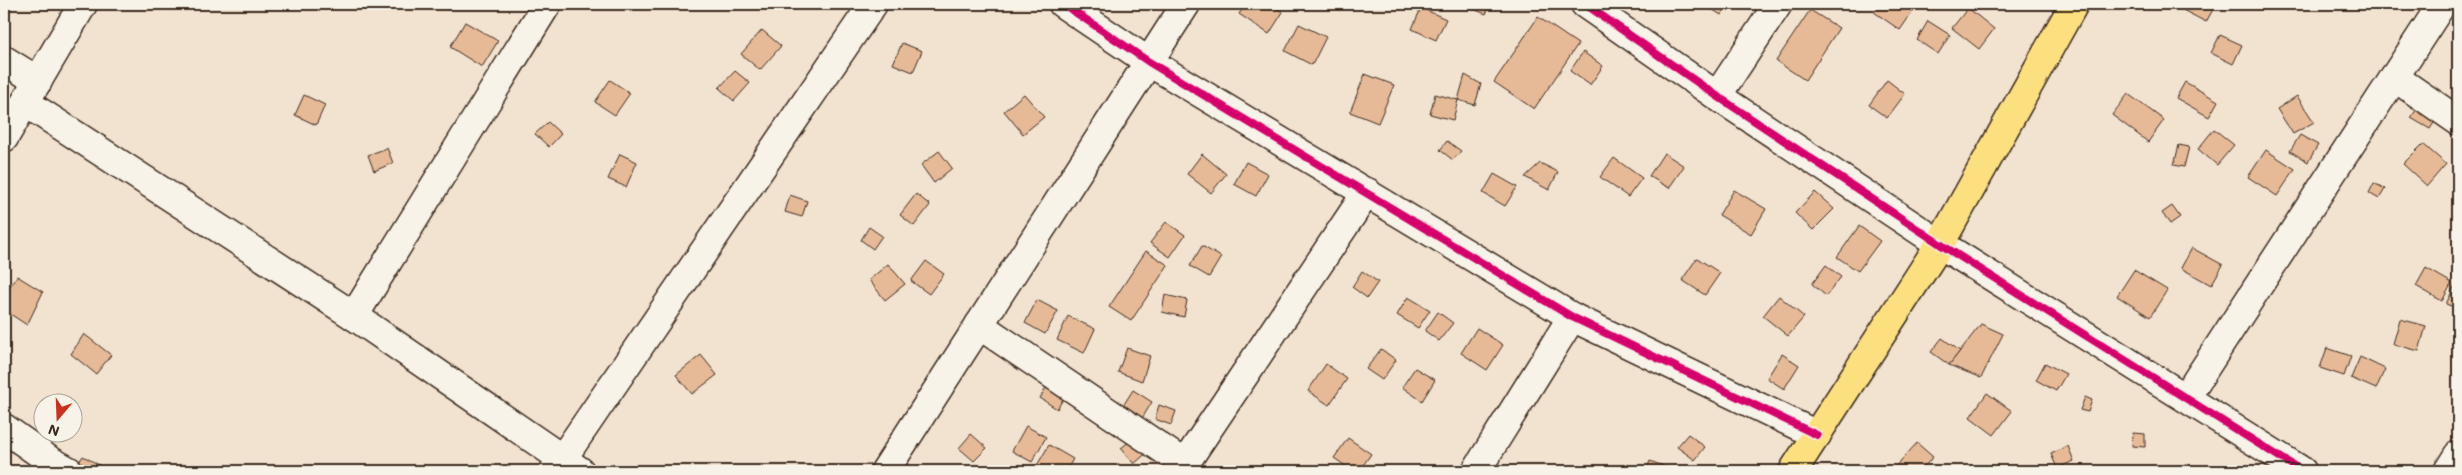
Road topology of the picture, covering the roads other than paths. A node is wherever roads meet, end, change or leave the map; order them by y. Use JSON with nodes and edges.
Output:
{"nodes":[{"id":1,"x":83,"y":4,"type":"edge"},
{"id":2,"x":547,"y":4,"type":"edge"},
{"id":3,"x":873,"y":4,"type":"edge"},
{"id":4,"x":1063,"y":4,"type":"edge"},
{"id":5,"x":1186,"y":4,"type":"edge"},
{"id":6,"x":1585,"y":4,"type":"edge"},
{"id":7,"x":1778,"y":4,"type":"edge"},
{"id":8,"x":2074,"y":4,"type":"edge"},
{"id":9,"x":2442,"y":4,"type":"edge"},
{"id":10,"x":4,"y":60,"type":"edge"},
{"id":11,"x":1149,"y":62,"type":"junction"},
{"id":12,"x":2394,"y":77,"type":"junction"},
{"id":13,"x":32,"y":92,"type":"junction"},
{"id":14,"x":1717,"y":96,"type":"junction"},
{"id":15,"x":2458,"y":121,"type":"edge"},
{"id":16,"x":4,"y":138,"type":"edge"},
{"id":17,"x":1367,"y":192,"type":"junction"},
{"id":18,"x":1940,"y":244,"type":"junction"},
{"id":19,"x":354,"y":316,"type":"junction"},
{"id":20,"x":1572,"y":317,"type":"junction"},
{"id":21,"x":979,"y":325,"type":"junction"},
{"id":22,"x":2186,"y":397,"type":"junction"},
{"id":23,"x":4,"y":428,"type":"edge"},
{"id":24,"x":1817,"y":435,"type":"junction"},
{"id":25,"x":2458,"y":455,"type":"edge"},
{"id":26,"x":566,"y":467,"type":"edge"},
{"id":27,"x":1182,"y":468,"type":"edge"},
{"id":28,"x":69,"y":471,"type":"edge"},
{"id":29,"x":885,"y":471,"type":"edge"},
{"id":30,"x":1476,"y":471,"type":"edge"},
{"id":31,"x":1793,"y":471,"type":"edge"},
{"id":32,"x":2302,"y":471,"type":"edge"},
{"id":33,"x":2448,"y":471,"type":"edge"}],
"edges":[{"from":1,"to":13,"type":"street"},
{"from":2,"to":19,"type":"street"},
{"from":3,"to":26,"type":"street"},
{"from":4,"to":11,"type":"street"},
{"from":5,"to":11,"type":"street"},
{"from":6,"to":14,"type":"street"},
{"from":7,"to":14,"type":"street"},
{"from":8,"to":18,"type":"main road"},
{"from":9,"to":12,"type":"street"},
{"from":10,"to":13,"type":"street"},
{"from":11,"to":17,"type":"street"},
{"from":11,"to":21,"type":"street"},
{"from":12,"to":15,"type":"street"},
{"from":12,"to":22,"type":"street"},
{"from":13,"to":16,"type":"street"},
{"from":13,"to":19,"type":"street"},
{"from":14,"to":18,"type":"street"},
{"from":17,"to":20,"type":"street"},
{"from":17,"to":27,"type":"street"},
{"from":18,"to":22,"type":"street"},
{"from":18,"to":24,"type":"main road"},
{"from":19,"to":26,"type":"street"},
{"from":20,"to":24,"type":"street"},
{"from":20,"to":30,"type":"street"},
{"from":21,"to":27,"type":"street"},
{"from":21,"to":29,"type":"street"},
{"from":22,"to":32,"type":"street"},
{"from":23,"to":28,"type":"street"},
{"from":24,"to":31,"type":"main road"},
{"from":25,"to":33,"type":"street"}]}
